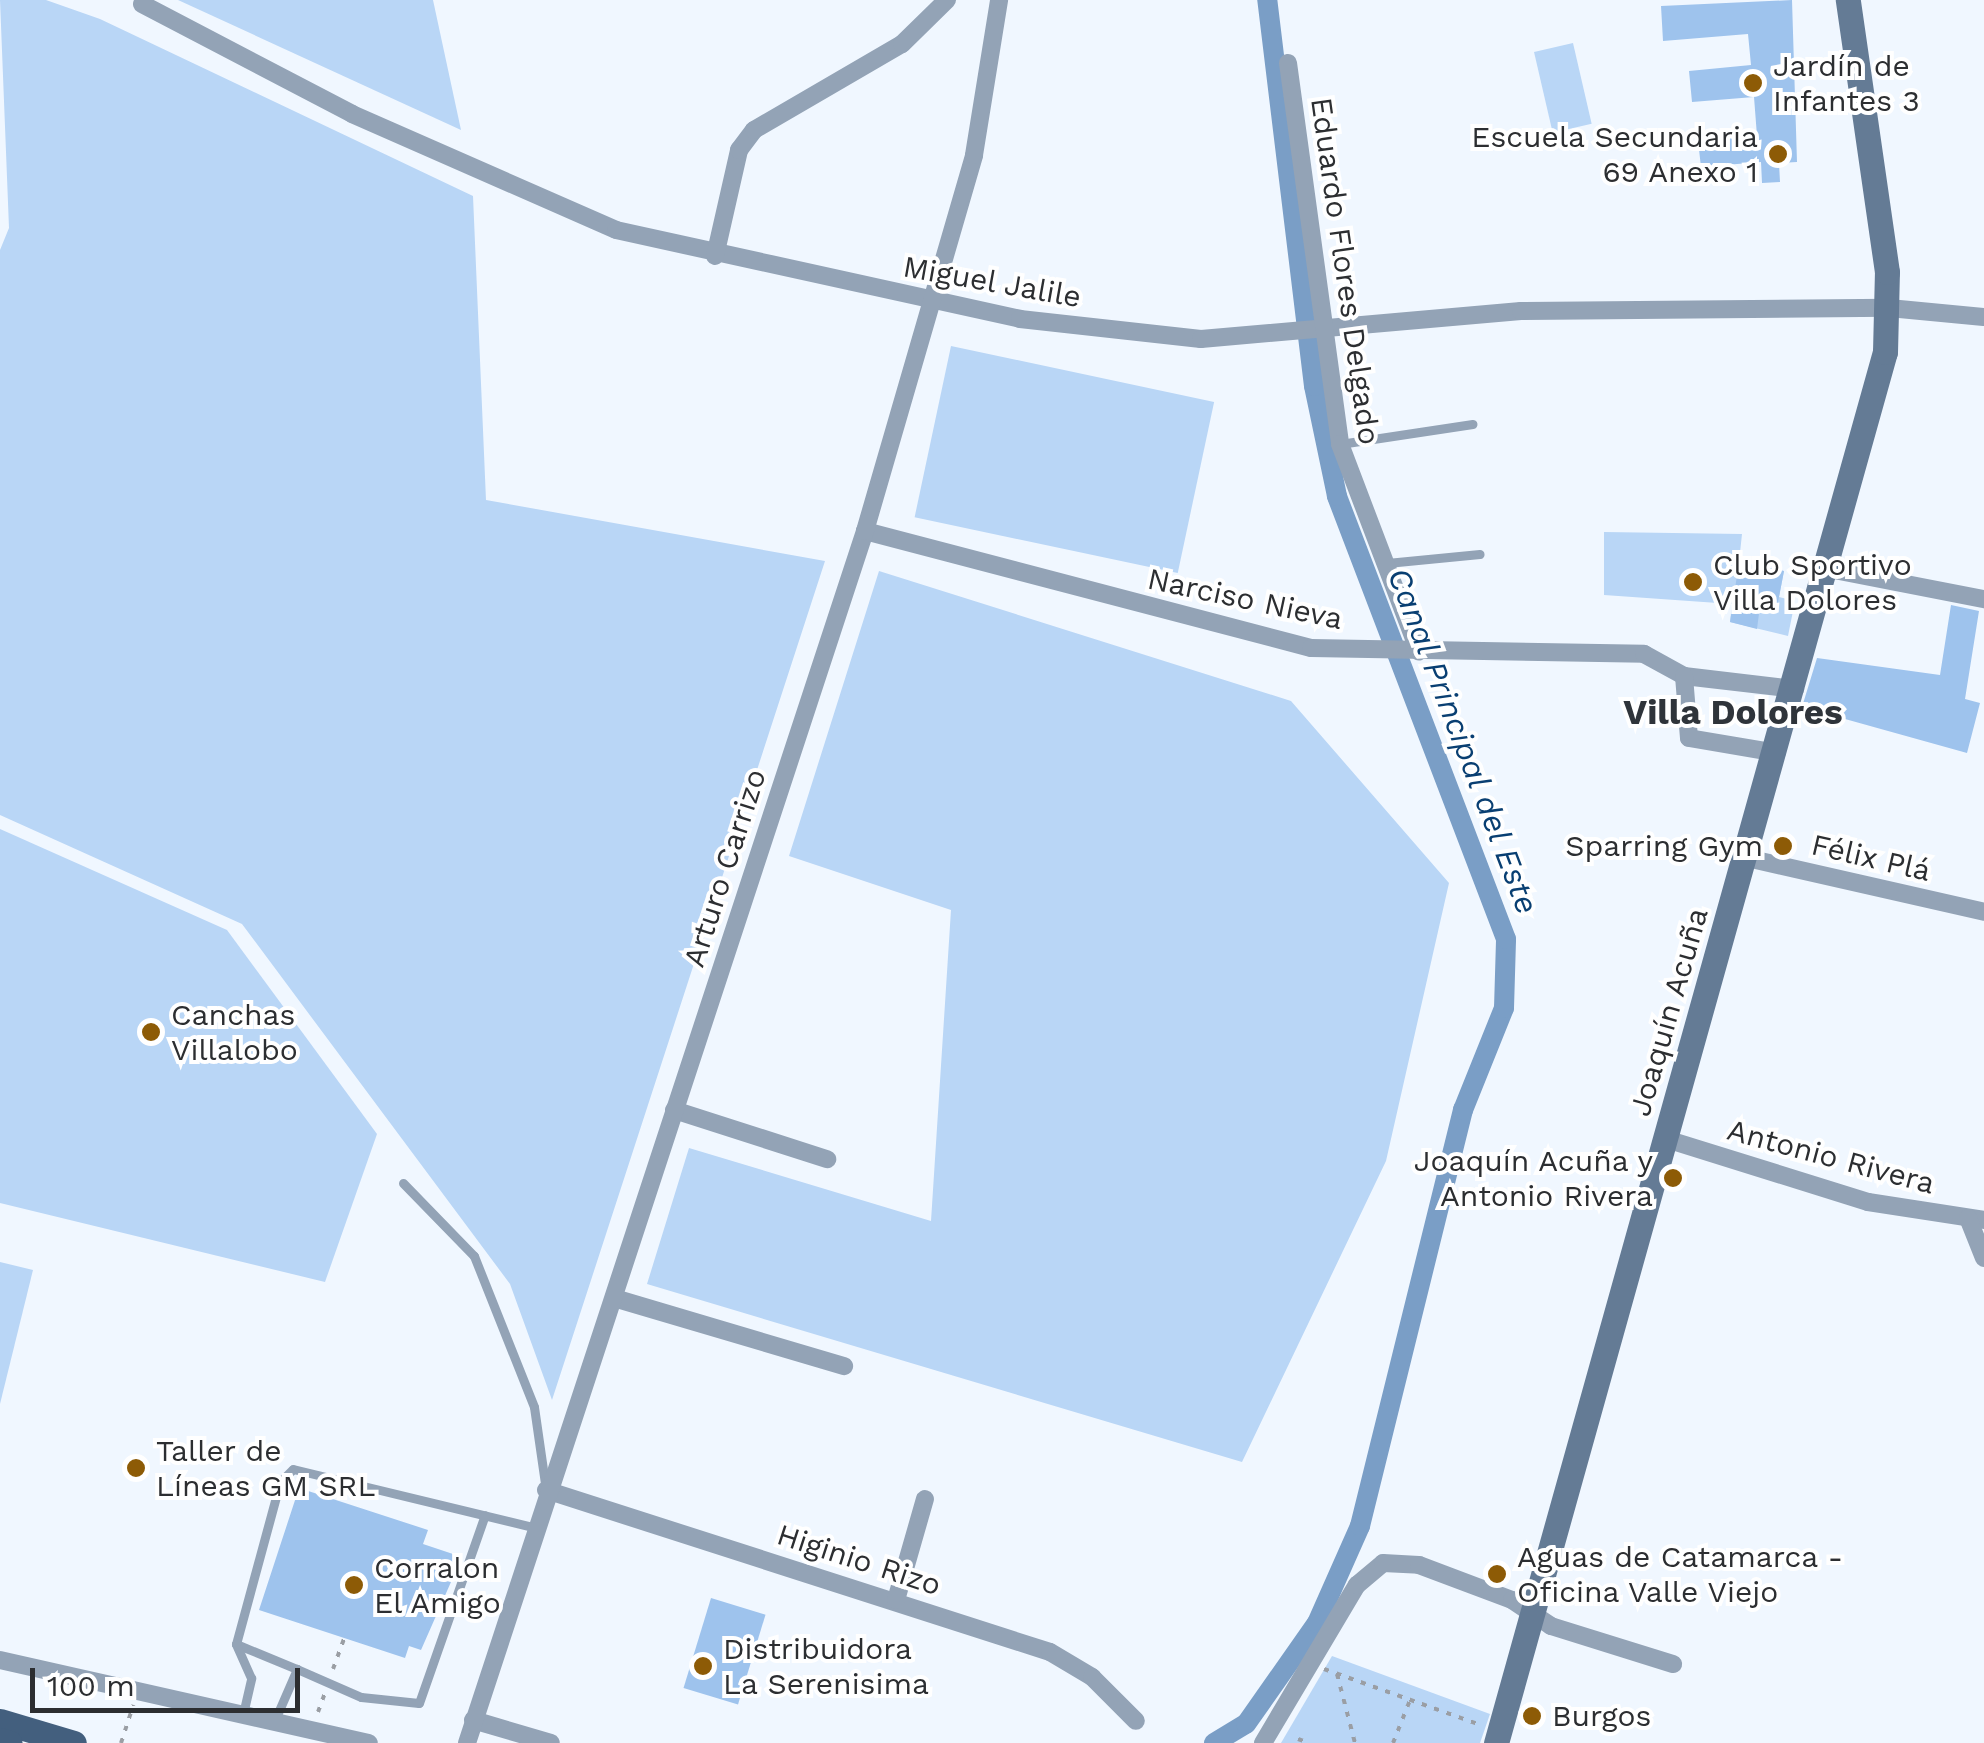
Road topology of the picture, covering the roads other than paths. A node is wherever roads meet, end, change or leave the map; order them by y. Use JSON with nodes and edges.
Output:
{"nodes":[{"id":1,"x":947,"y":0,"type":"edge"},
{"id":2,"x":1000,"y":0,"type":"edge"},
{"id":3,"x":1848,"y":0,"type":"edge"},
{"id":4,"x":142,"y":4,"type":"dead end"},
{"id":5,"x":1288,"y":63,"type":"dead end"},
{"id":6,"x":715,"y":256,"type":"junction"},
{"id":7,"x":934,"y":302,"type":"junction"},
{"id":8,"x":1889,"y":308,"type":"junction"},
{"id":9,"x":1984,"y":317,"type":"edge"},
{"id":10,"x":1321,"y":334,"type":"junction"},
{"id":11,"x":1473,"y":424,"type":"dead end"},
{"id":12,"x":1340,"y":444,"type":"junction"},
{"id":13,"x":865,"y":531,"type":"junction"},
{"id":14,"x":1480,"y":554,"type":"dead end"},
{"id":15,"x":1384,"y":563,"type":"junction"},
{"id":16,"x":1829,"y":569,"type":"junction"},
{"id":17,"x":1984,"y":599,"type":"edge"},
{"id":18,"x":1419,"y":652,"type":"junction"},
{"id":19,"x":1684,"y":676,"type":"junction"},
{"id":20,"x":1795,"y":689,"type":"junction"},
{"id":21,"x":1777,"y":753,"type":"junction"},
{"id":22,"x":1746,"y":858,"type":"junction"},
{"id":23,"x":1984,"y":912,"type":"edge"},
{"id":24,"x":674,"y":1110,"type":"junction"},
{"id":25,"x":1666,"y":1139,"type":"junction"},
{"id":26,"x":827,"y":1159,"type":"dead end"},
{"id":27,"x":403,"y":1183,"type":"dead end"},
{"id":28,"x":1976,"y":1219,"type":"edge"},
{"id":29,"x":1984,"y":1258,"type":"edge"},
{"id":30,"x":614,"y":1298,"type":"junction"},
{"id":31,"x":844,"y":1366,"type":"dead end"},
{"id":32,"x":546,"y":1490,"type":"junction"},
{"id":33,"x":925,"y":1500,"type":"dead end"},
{"id":34,"x":485,"y":1515,"type":"junction"},
{"id":35,"x":532,"y":1527,"type":"junction"},
{"id":36,"x":896,"y":1600,"type":"junction"},
{"id":37,"x":1530,"y":1612,"type":"junction"},
{"id":38,"x":236,"y":1644,"type":"junction"},
{"id":39,"x":0,"y":1660,"type":"edge"},
{"id":40,"x":1673,"y":1664,"type":"dead end"},
{"id":41,"x":297,"y":1669,"type":"junction"},
{"id":42,"x":243,"y":1715,"type":"junction"},
{"id":43,"x":0,"y":1720,"type":"edge"},
{"id":44,"x":473,"y":1720,"type":"junction"},
{"id":45,"x":1136,"y":1721,"type":"dead end"},
{"id":46,"x":274,"y":1722,"type":"junction"},
{"id":47,"x":1498,"y":1738,"type":"edge"},
{"id":48,"x":0,"y":1740,"type":"edge"},
{"id":49,"x":10,"y":1743,"type":"edge"},
{"id":50,"x":74,"y":1743,"type":"edge"},
{"id":51,"x":369,"y":1743,"type":"edge"},
{"id":52,"x":467,"y":1743,"type":"edge"},
{"id":53,"x":551,"y":1743,"type":"edge"},
{"id":54,"x":1263,"y":1743,"type":"edge"}],
"edges":[{"from":1,"to":6,"type":"street"},
{"from":2,"to":7,"type":"street","name":"Arturo Carrizo"},
{"from":3,"to":8,"type":"street","name":"Joaquín Acuña"},
{"from":4,"to":6,"type":"street","name":"Miguel Jalile"},
{"from":5,"to":10,"type":"street","name":"Eduardo Flores Delgado"},
{"from":6,"to":7,"type":"street","name":"Miguel Jalile"},
{"from":7,"to":10,"type":"street","name":"Miguel Jalile"},
{"from":7,"to":13,"type":"street","name":"Arturo Carrizo"},
{"from":8,"to":9,"type":"street","name":"Miguel Jalile"},
{"from":8,"to":10,"type":"street","name":"Miguel Jalile"},
{"from":8,"to":16,"type":"street","name":"Joaquín Acuña"},
{"from":10,"to":12,"type":"street","name":"Eduardo Flores Delgado"},
{"from":11,"to":12,"type":"lane"},
{"from":12,"to":15,"type":"street","name":"Eduardo Flores Delgado"},
{"from":13,"to":18,"type":"street","name":"Narciso Nieva"},
{"from":13,"to":24,"type":"street","name":"Arturo Carrizo"},
{"from":14,"to":15,"type":"lane"},
{"from":15,"to":18,"type":"street","name":"Eduardo Flores Delgado"},
{"from":16,"to":17,"type":"street"},
{"from":16,"to":20,"type":"street","name":"Joaquín Acuña"},
{"from":18,"to":19,"type":"street","name":"Narciso Nieva"},
{"from":19,"to":20,"type":"street","name":"Narciso Nieva"},
{"from":19,"to":21,"type":"street"},
{"from":20,"to":21,"type":"street","name":"Joaquín Acuña"},
{"from":21,"to":22,"type":"street","name":"Joaquín Acuña"},
{"from":22,"to":23,"type":"street","name":"Félix Plá"},
{"from":22,"to":25,"type":"street","name":"Joaquín Acuña"},
{"from":24,"to":26,"type":"street"},
{"from":24,"to":30,"type":"street","name":"Arturo Carrizo"},
{"from":25,"to":28,"type":"street","name":"Antonio Rivera"},
{"from":25,"to":37,"type":"street","name":"Joaquín Acuña"},
{"from":27,"to":32,"type":"lane"},
{"from":28,"to":29,"type":"street"},
{"from":30,"to":31,"type":"street"},
{"from":30,"to":32,"type":"street","name":"Arturo Carrizo"},
{"from":32,"to":35,"type":"street","name":"Arturo Carrizo"},
{"from":32,"to":36,"type":"street","name":"Higinio Rizo"},
{"from":33,"to":36,"type":"street"},
{"from":34,"to":35,"type":"lane"},
{"from":34,"to":38,"type":"lane"},
{"from":34,"to":41,"type":"lane"},
{"from":35,"to":44,"type":"street","name":"Arturo Carrizo"},
{"from":36,"to":45,"type":"street","name":"Higinio Rizo"},
{"from":37,"to":40,"type":"street"},
{"from":37,"to":47,"type":"street","name":"Joaquín Acuña"},
{"from":37,"to":54,"type":"street"},
{"from":38,"to":41,"type":"lane"},
{"from":38,"to":42,"type":"lane"},
{"from":39,"to":42,"type":"street"},
{"from":41,"to":46,"type":"lane"},
{"from":42,"to":46,"type":"street"},
{"from":43,"to":50,"type":"main road"},
{"from":44,"to":52,"type":"street","name":"Arturo Carrizo"},
{"from":44,"to":53,"type":"street"},
{"from":46,"to":51,"type":"street"},
{"from":48,"to":49,"type":"main road"}]}
